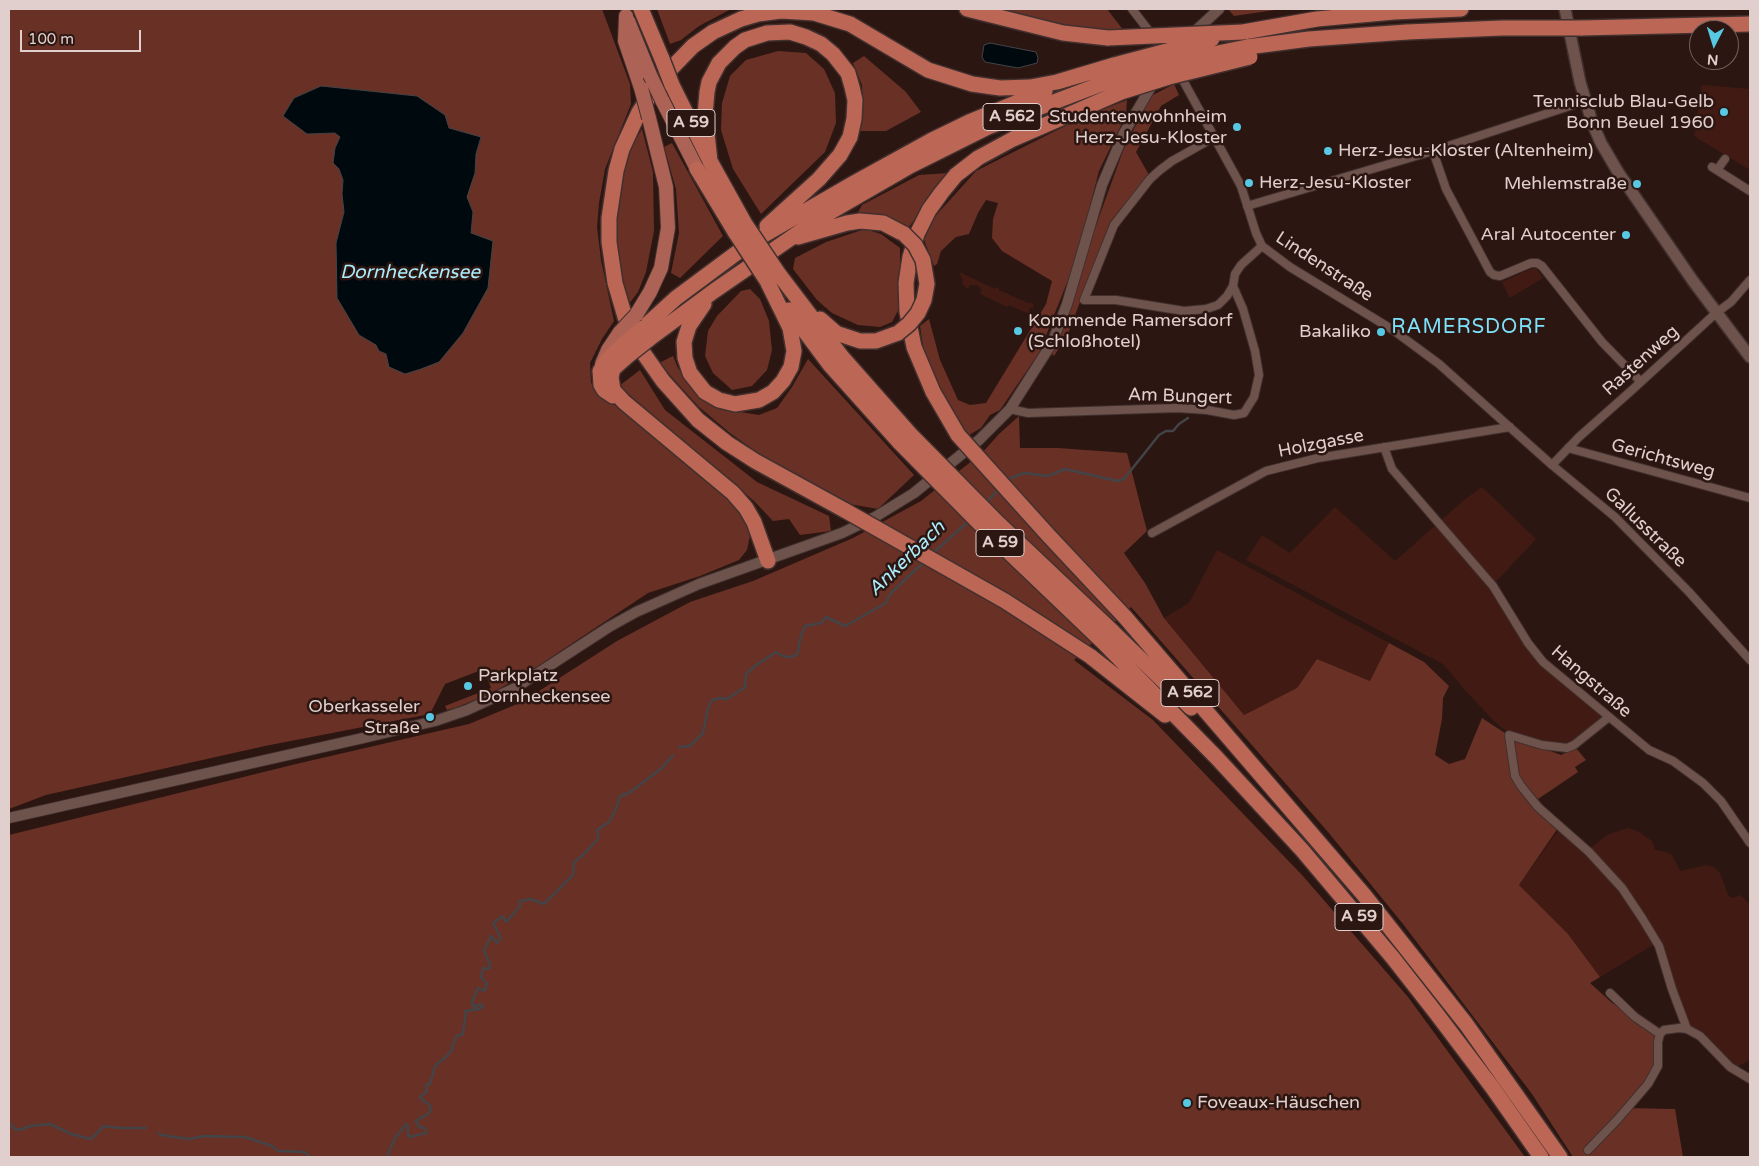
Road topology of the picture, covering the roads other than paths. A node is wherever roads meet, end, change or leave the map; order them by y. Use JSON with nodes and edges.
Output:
{"nodes":[{"id":1,"x":641,"y":9,"type":"edge"},
{"id":2,"x":968,"y":9,"type":"edge"},
{"id":3,"x":1132,"y":9,"type":"edge"},
{"id":4,"x":1219,"y":9,"type":"edge"},
{"id":5,"x":1461,"y":9,"type":"edge"},
{"id":6,"x":1565,"y":9,"type":"edge"},
{"id":7,"x":625,"y":13,"type":"edge"},
{"id":8,"x":1750,"y":24,"type":"edge"},
{"id":9,"x":1243,"y":32,"type":"junction"},
{"id":10,"x":1169,"y":57,"type":"junction"},
{"id":11,"x":1081,"y":75,"type":"junction"},
{"id":12,"x":1117,"y":78,"type":"junction"},
{"id":13,"x":1586,"y":101,"type":"junction"},
{"id":14,"x":1213,"y":138,"type":"junction"},
{"id":15,"x":1433,"y":151,"type":"junction"},
{"id":16,"x":1725,"y":159,"type":"dead end"},
{"id":17,"x":703,"y":165,"type":"junction"},
{"id":18,"x":1750,"y":192,"type":"edge"},
{"id":19,"x":1247,"y":206,"type":"junction"},
{"id":20,"x":784,"y":241,"type":"junction"},
{"id":21,"x":750,"y":243,"type":"junction"},
{"id":22,"x":1262,"y":246,"type":"junction"},
{"id":23,"x":773,"y":277,"type":"junction"},
{"id":24,"x":1750,"y":280,"type":"edge"},
{"id":25,"x":1233,"y":286,"type":"junction"},
{"id":26,"x":714,"y":291,"type":"junction"},
{"id":27,"x":791,"y":292,"type":"junction"},
{"id":28,"x":1716,"y":313,"type":"junction"},
{"id":29,"x":642,"y":327,"type":"junction"},
{"id":30,"x":625,"y":343,"type":"junction"},
{"id":31,"x":1750,"y":357,"type":"edge"},
{"id":32,"x":1641,"y":382,"type":"junction"},
{"id":33,"x":624,"y":402,"type":"junction"},
{"id":34,"x":1010,"y":409,"type":"junction"},
{"id":35,"x":1510,"y":427,"type":"junction"},
{"id":36,"x":905,"y":438,"type":"junction"},
{"id":37,"x":1384,"y":447,"type":"junction"},
{"id":38,"x":1568,"y":448,"type":"junction"},
{"id":39,"x":1552,"y":464,"type":"junction"},
{"id":40,"x":1750,"y":498,"type":"edge"},
{"id":41,"x":1152,"y":532,"type":"dead end"},
{"id":42,"x":768,"y":560,"type":"junction"},
{"id":43,"x":1107,"y":636,"type":"junction"},
{"id":44,"x":1750,"y":660,"type":"edge"},
{"id":45,"x":1609,"y":717,"type":"junction"},
{"id":46,"x":1216,"y":757,"type":"junction"},
{"id":47,"x":1255,"y":770,"type":"junction"},
{"id":48,"x":9,"y":818,"type":"edge"},
{"id":49,"x":1750,"y":843,"type":"edge"},
{"id":50,"x":1610,"y":993,"type":"dead end"},
{"id":51,"x":1687,"y":1029,"type":"junction"},
{"id":52,"x":1658,"y":1032,"type":"junction"},
{"id":53,"x":1750,"y":1079,"type":"edge"},
{"id":54,"x":1588,"y":1150,"type":"dead end"},
{"id":55,"x":1541,"y":1157,"type":"edge"},
{"id":56,"x":1560,"y":1157,"type":"edge"}],
"edges":[{"from":1,"to":17,"type":"highway","number":"A 59","bridge":true},
{"from":2,"to":9,"type":"highway","bridge":true},
{"from":3,"to":10,"type":"street","name":"Lindenstraße"},
{"from":4,"to":10,"type":"street"},
{"from":5,"to":9,"type":"highway","number":"A 562"},
{"from":6,"to":13,"type":"main road"},
{"from":7,"to":17,"type":"highway","number":"A 59","bridge":true},
{"from":7,"to":29,"type":"highway","bridge":true},
{"from":8,"to":12,"type":"highway","bridge":true},
{"from":9,"to":12,"type":"highway","number":"A 562","bridge":true},
{"from":10,"to":14,"type":"street","name":"Lindenstraße"},
{"from":10,"to":34,"type":"street"},
{"from":11,"to":12,"type":"highway","number":"A 562"},
{"from":11,"to":21,"type":"highway"},
{"from":11,"to":46,"type":"highway","number":"A 59","bridge":true},
{"from":12,"to":20,"type":"highway","number":"A 562"},
{"from":12,"to":47,"type":"highway","number":"A 562","bridge":true},
{"from":13,"to":15,"type":"street"},
{"from":13,"to":28,"type":"main road"},
{"from":14,"to":19,"type":"street","name":"Lindenstraße"},
{"from":14,"to":25,"type":"street"},
{"from":15,"to":19,"type":"street"},
{"from":15,"to":32,"type":"street"},
{"from":16,"to":18,"type":"street"},
{"from":17,"to":21,"type":"highway"},
{"from":17,"to":23,"type":"highway","number":"A 59","bridge":true},
{"from":19,"to":22,"type":"street","name":"Lindenstraße"},
{"from":20,"to":26,"type":"highway","number":"A 562"},
{"from":20,"to":27,"type":"highway","bridge":true},
{"from":21,"to":29,"type":"highway"},
{"from":22,"to":25,"type":"street"},
{"from":22,"to":35,"type":"street","name":"Lindenstraße"},
{"from":23,"to":26,"type":"highway"},
{"from":23,"to":27,"type":"highway","number":"A 59"},
{"from":23,"to":36,"type":"highway","number":"A 59"},
{"from":24,"to":28,"type":"street","name":"Rastenweg"},
{"from":25,"to":34,"type":"street","name":"Am Bungert"},
{"from":26,"to":29,"type":"highway","number":"A 562"},
{"from":27,"to":36,"type":"highway","number":"A 59"},
{"from":28,"to":31,"type":"main road"},
{"from":28,"to":32,"type":"street","name":"Rastenweg"},
{"from":29,"to":30,"type":"highway","bridge":true},
{"from":30,"to":33,"type":"highway"},
{"from":30,"to":33,"type":"highway"},
{"from":32,"to":38,"type":"street","name":"Rastenweg"},
{"from":33,"to":42,"type":"highway"},
{"from":34,"to":42,"type":"street"},
{"from":35,"to":37,"type":"street","name":"Holzgasse"},
{"from":35,"to":39,"type":"street","name":"Gallusstraße"},
{"from":36,"to":43,"type":"highway","number":"A 59","bridge":true},
{"from":37,"to":41,"type":"street","name":"Holzgasse"},
{"from":37,"to":45,"type":"street","name":"Hangstraße"},
{"from":38,"to":39,"type":"street","name":"Rastenweg"},
{"from":38,"to":40,"type":"street","name":"Gerichtsweg"},
{"from":39,"to":44,"type":"street","name":"Gallusstraße"},
{"from":42,"to":48,"type":"street"},
{"from":43,"to":46,"type":"highway","number":"A 59"},
{"from":43,"to":47,"type":"highway","number":"A 59"},
{"from":45,"to":49,"type":"street","name":"Hangstraße"},
{"from":45,"to":51,"type":"street"},
{"from":46,"to":55,"type":"highway","number":"A 59"},
{"from":47,"to":56,"type":"highway","number":"A 59"},
{"from":50,"to":52,"type":"street"},
{"from":51,"to":52,"type":"street"},
{"from":51,"to":53,"type":"street"},
{"from":52,"to":54,"type":"street"}]}
